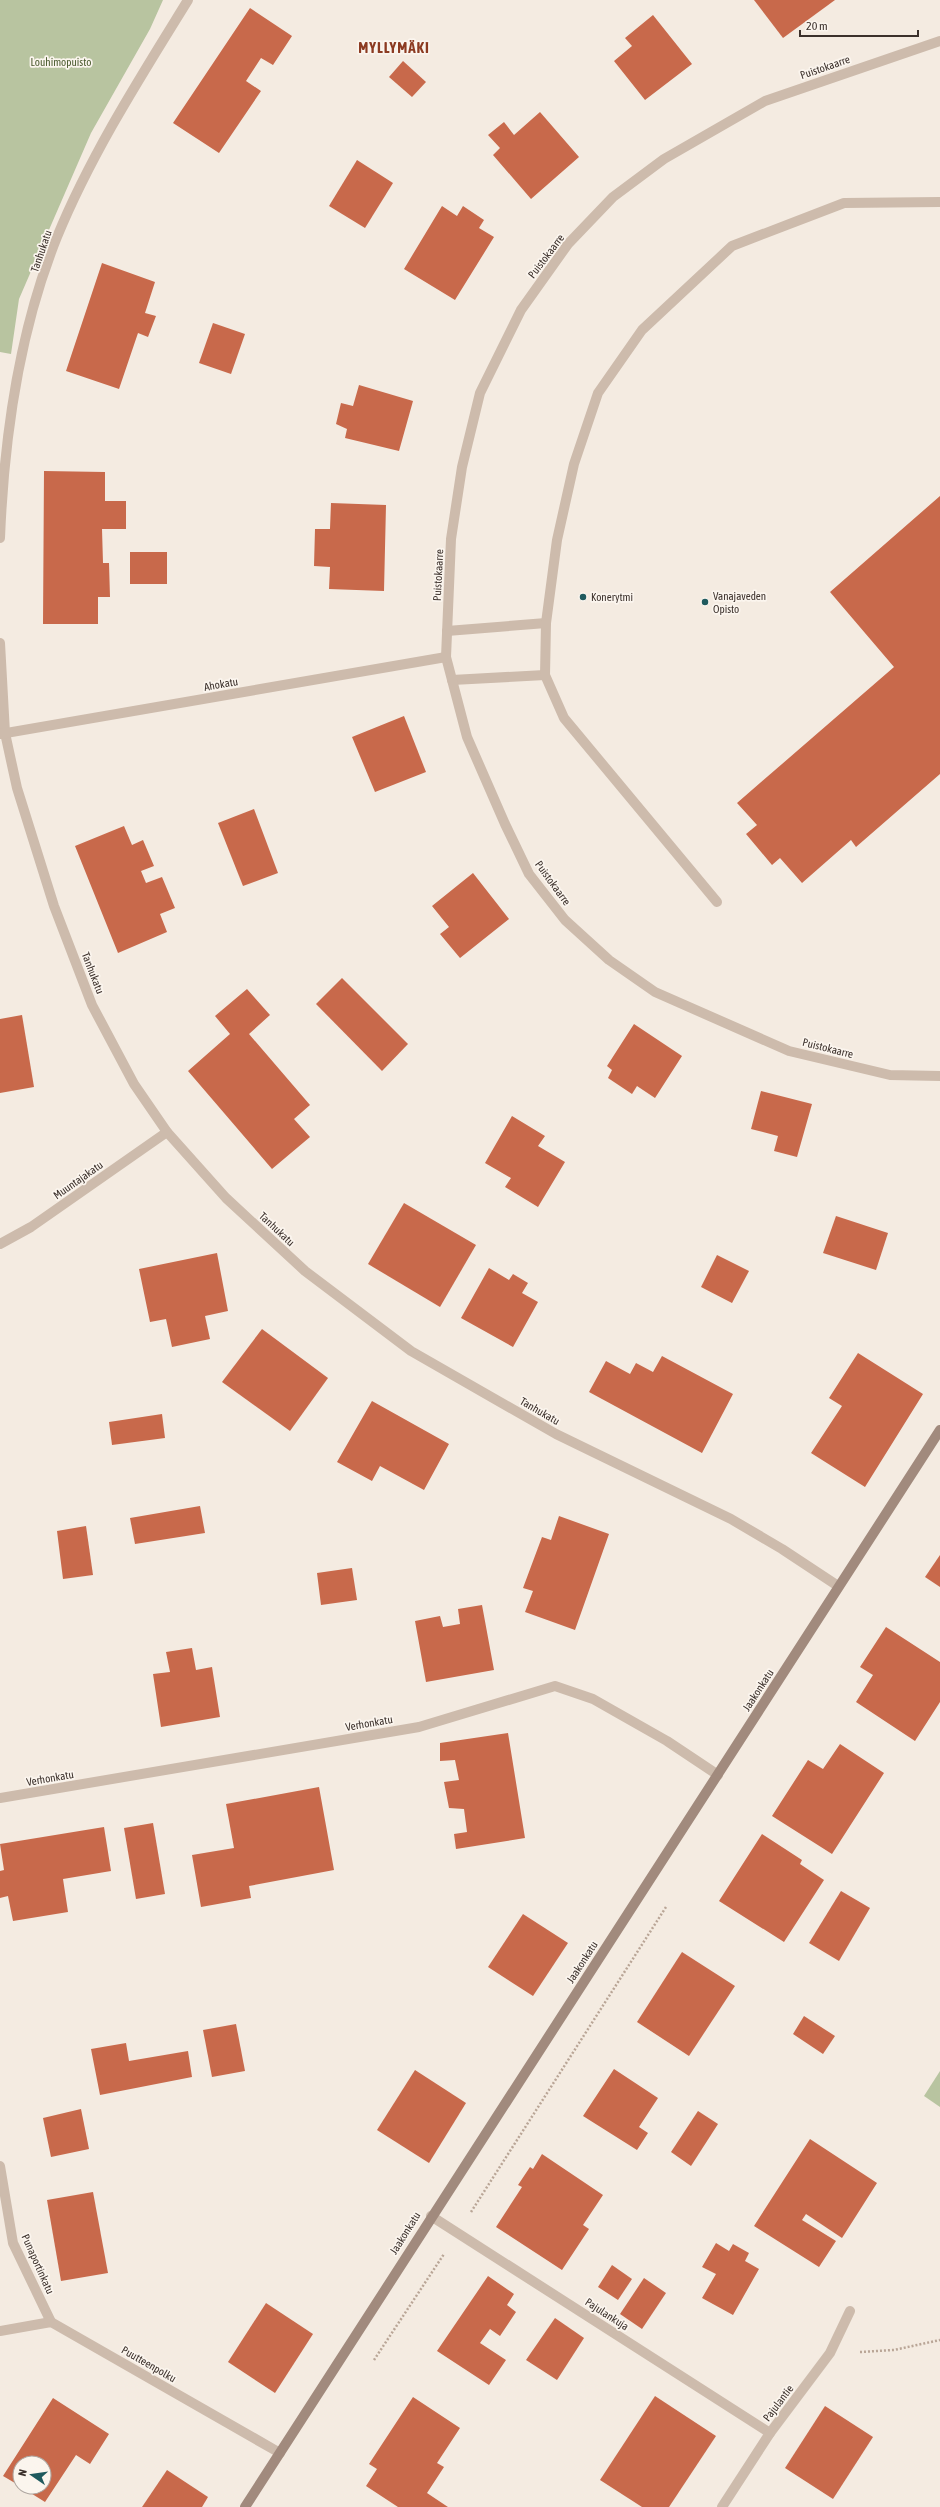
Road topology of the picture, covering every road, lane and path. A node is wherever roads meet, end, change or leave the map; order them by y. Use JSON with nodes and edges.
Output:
{"nodes":[{"id":1,"x":188,"y":0,"type":"edge"},
{"id":2,"x":940,"y":41,"type":"edge"},
{"id":3,"x":940,"y":202,"type":"edge"},
{"id":4,"x":0,"y":538,"type":"edge"},
{"id":5,"x":546,"y":623,"type":"junction"},
{"id":6,"x":447,"y":631,"type":"junction"},
{"id":7,"x":0,"y":643,"type":"edge"},
{"id":8,"x":446,"y":657,"type":"junction"},
{"id":9,"x":545,"y":675,"type":"junction"},
{"id":10,"x":452,"y":680,"type":"junction"},
{"id":11,"x":2,"y":733,"type":"edge"},
{"id":12,"x":717,"y":902,"type":"dead end"},
{"id":13,"x":940,"y":1076,"type":"edge"},
{"id":14,"x":167,"y":1132,"type":"junction"},
{"id":15,"x":0,"y":1244,"type":"edge"},
{"id":16,"x":940,"y":1431,"type":"edge"},
{"id":17,"x":838,"y":1586,"type":"junction"},
{"id":18,"x":718,"y":1775,"type":"junction"},
{"id":19,"x":0,"y":1798,"type":"edge"},
{"id":20,"x":0,"y":2166,"type":"edge"},
{"id":21,"x":431,"y":2216,"type":"junction"},
{"id":22,"x":850,"y":2311,"type":"dead end"},
{"id":23,"x":51,"y":2322,"type":"junction"},
{"id":24,"x":0,"y":2331,"type":"edge"},
{"id":25,"x":940,"y":2340,"type":"edge"},
{"id":26,"x":830,"y":2353,"type":"junction"},
{"id":27,"x":770,"y":2433,"type":"junction"},
{"id":28,"x":280,"y":2453,"type":"junction"},
{"id":29,"x":245,"y":2507,"type":"edge"},
{"id":30,"x":722,"y":2507,"type":"edge"}],
"edges":[{"from":1,"to":4,"type":"street","name":"Tanhukatu"},
{"from":2,"to":6,"type":"street","name":"Puistokaarre"},
{"from":3,"to":5,"type":"street"},
{"from":5,"to":6,"type":"street"},
{"from":5,"to":9,"type":"street"},
{"from":6,"to":8,"type":"street","name":"Puistokaarre"},
{"from":7,"to":11,"type":"street","name":"Tanhukatu"},
{"from":8,"to":10,"type":"street","name":"Puistokaarre"},
{"from":8,"to":11,"type":"street","name":"Ahokatu"},
{"from":9,"to":10,"type":"street"},
{"from":9,"to":12,"type":"street"},
{"from":10,"to":13,"type":"street","name":"Puistokaarre"},
{"from":11,"to":14,"type":"street","name":"Tanhukatu"},
{"from":14,"to":15,"type":"street","name":"Muuntajakatu"},
{"from":14,"to":17,"type":"street","name":"Tanhukatu"},
{"from":16,"to":17,"type":"street","name":"Jaakonkatu"},
{"from":17,"to":18,"type":"street","name":"Jaakonkatu"},
{"from":18,"to":19,"type":"street","name":"Verhonkatu"},
{"from":18,"to":21,"type":"street","name":"Jaakonkatu"},
{"from":20,"to":23,"type":"street","name":"Punaportinkatu"},
{"from":21,"to":27,"type":"street","name":"Pajulankuja"},
{"from":21,"to":28,"type":"street","name":"Jaakonkatu"},
{"from":22,"to":26,"type":"street","name":"Pajulantie"},
{"from":23,"to":24,"type":"street"},
{"from":23,"to":28,"type":"street","name":"Puutteenpolku"},
{"from":25,"to":26,"type":"path"},
{"from":26,"to":27,"type":"street","name":"Pajulantie"},
{"from":27,"to":30,"type":"street","name":"Pajulantie"},
{"from":28,"to":29,"type":"street","name":"Jaakonkatu"}]}
